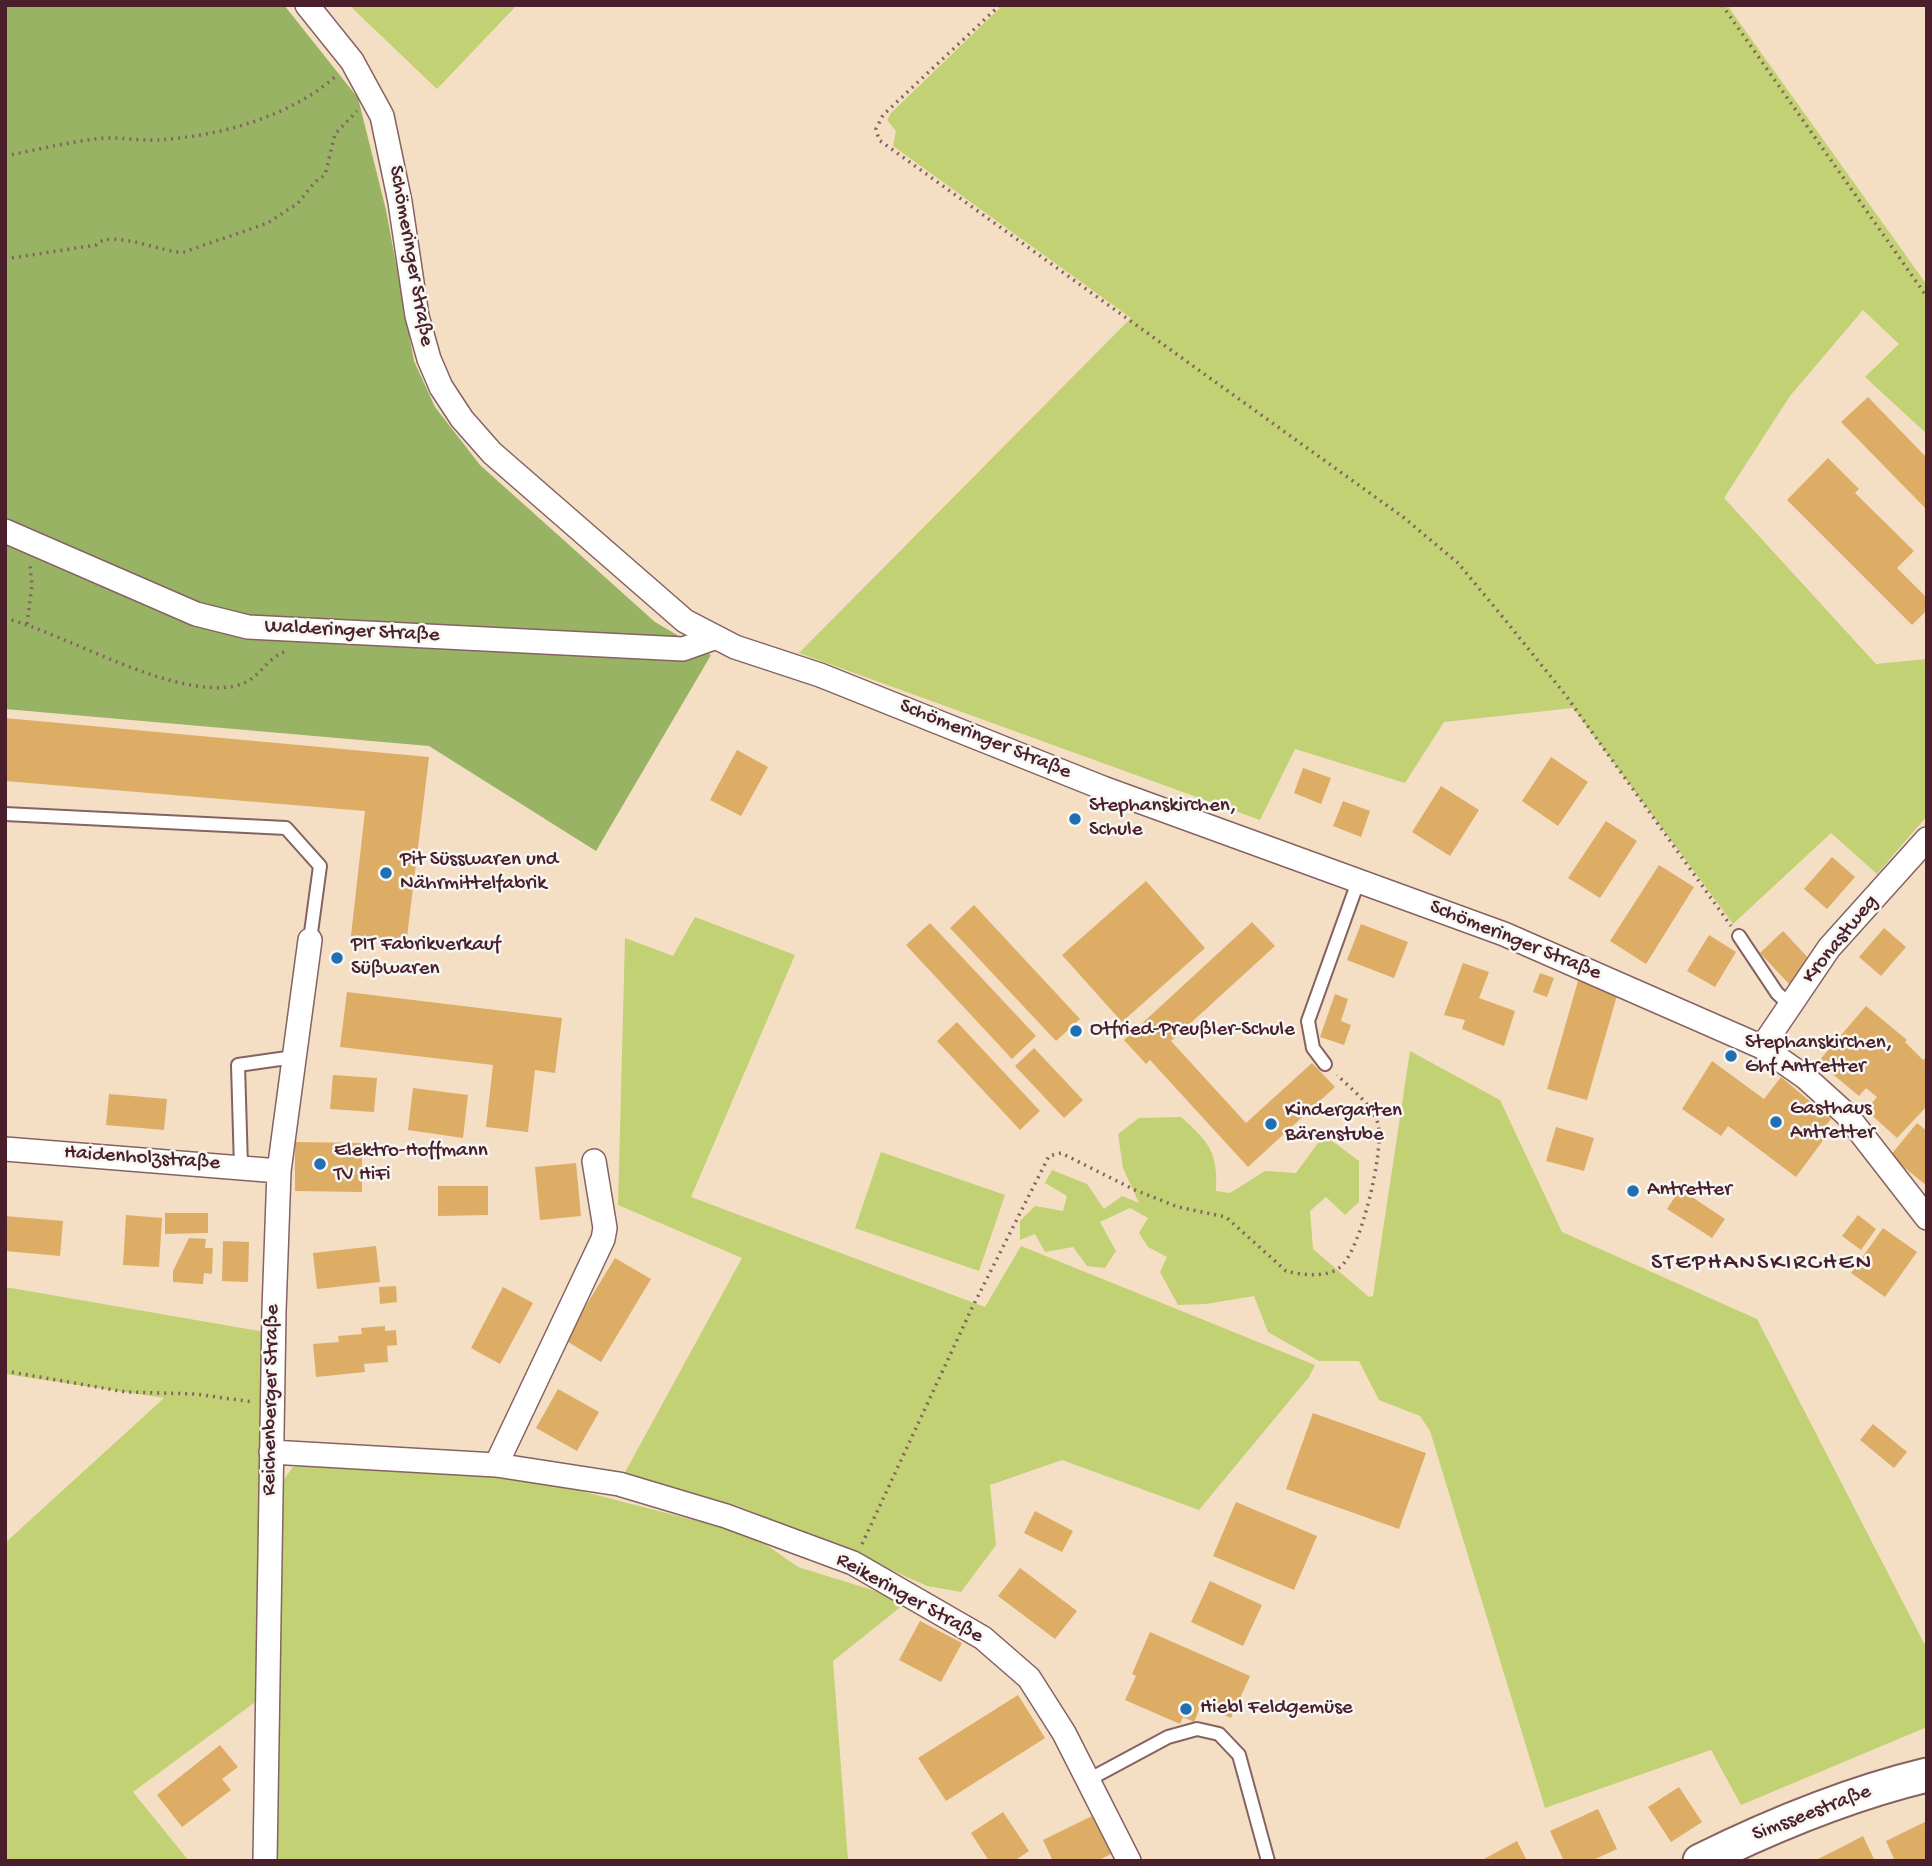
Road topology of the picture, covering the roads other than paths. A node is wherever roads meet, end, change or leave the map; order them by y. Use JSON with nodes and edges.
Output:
{"nodes":[{"id":1,"x":307,"y":5,"type":"edge"},
{"id":2,"x":5,"y":531,"type":"edge"},
{"id":3,"x":714,"y":638,"type":"junction"},
{"id":4,"x":5,"y":814,"type":"edge"},
{"id":5,"x":1927,"y":839,"type":"edge"},
{"id":6,"x":1359,"y":879,"type":"junction"},
{"id":7,"x":1739,"y":936,"type":"road end"},
{"id":8,"x":310,"y":940,"type":"joint"},
{"id":9,"x":1790,"y":1005,"type":"junction"},
{"id":10,"x":1762,"y":1046,"type":"junction"},
{"id":11,"x":294,"y":1057,"type":"junction"},
{"id":12,"x":1325,"y":1063,"type":"road end"},
{"id":13,"x":5,"y":1149,"type":"edge"},
{"id":14,"x":594,"y":1161,"type":"dead end"},
{"id":15,"x":241,"y":1167,"type":"junction"},
{"id":16,"x":279,"y":1171,"type":"junction"},
{"id":17,"x":1927,"y":1218,"type":"edge"},
{"id":18,"x":271,"y":1452,"type":"junction"},
{"id":19,"x":496,"y":1465,"type":"junction"},
{"id":20,"x":1927,"y":1775,"type":"edge"},
{"id":21,"x":1088,"y":1780,"type":"junction"},
{"id":22,"x":265,"y":1861,"type":"edge"},
{"id":23,"x":1129,"y":1861,"type":"edge"},
{"id":24,"x":1268,"y":1861,"type":"edge"},
{"id":25,"x":1700,"y":1861,"type":"edge"}],
"edges":[{"from":1,"to":3,"type":"street","name":"Schömeringer Straße"},
{"from":2,"to":3,"type":"street","name":"Walderinger Straße"},
{"from":3,"to":6,"type":"street","name":"Schömeringer Straße"},
{"from":4,"to":8,"type":"lane"},
{"from":5,"to":9,"type":"street","name":"Kronastweg"},
{"from":6,"to":10,"type":"street","name":"Schömeringer Straße"},
{"from":6,"to":12,"type":"lane"},
{"from":7,"to":9,"type":"lane"},
{"from":8,"to":11,"type":"street","name":"Reichenberger Straße"},
{"from":9,"to":10,"type":"street","name":"Kronastweg"},
{"from":10,"to":17,"type":"street","name":"Schömeringer Straße"},
{"from":11,"to":15,"type":"lane"},
{"from":11,"to":16,"type":"street","name":"Reichenberger Straße"},
{"from":13,"to":15,"type":"street","name":"Haidenholzstraße"},
{"from":14,"to":19,"type":"street"},
{"from":15,"to":16,"type":"street","name":"Haidenholzstraße"},
{"from":16,"to":18,"type":"street","name":"Reichenberger Straße"},
{"from":18,"to":19,"type":"street","name":"Reikeringer Straße"},
{"from":18,"to":22,"type":"street","name":"Reichenberger Straße"},
{"from":19,"to":21,"type":"street","name":"Reikeringer Straße"},
{"from":20,"to":25,"type":"main road","name":"Simsseestraße"},
{"from":21,"to":23,"type":"street","name":"Reikeringer Straße"},
{"from":21,"to":24,"type":"lane"}]}
